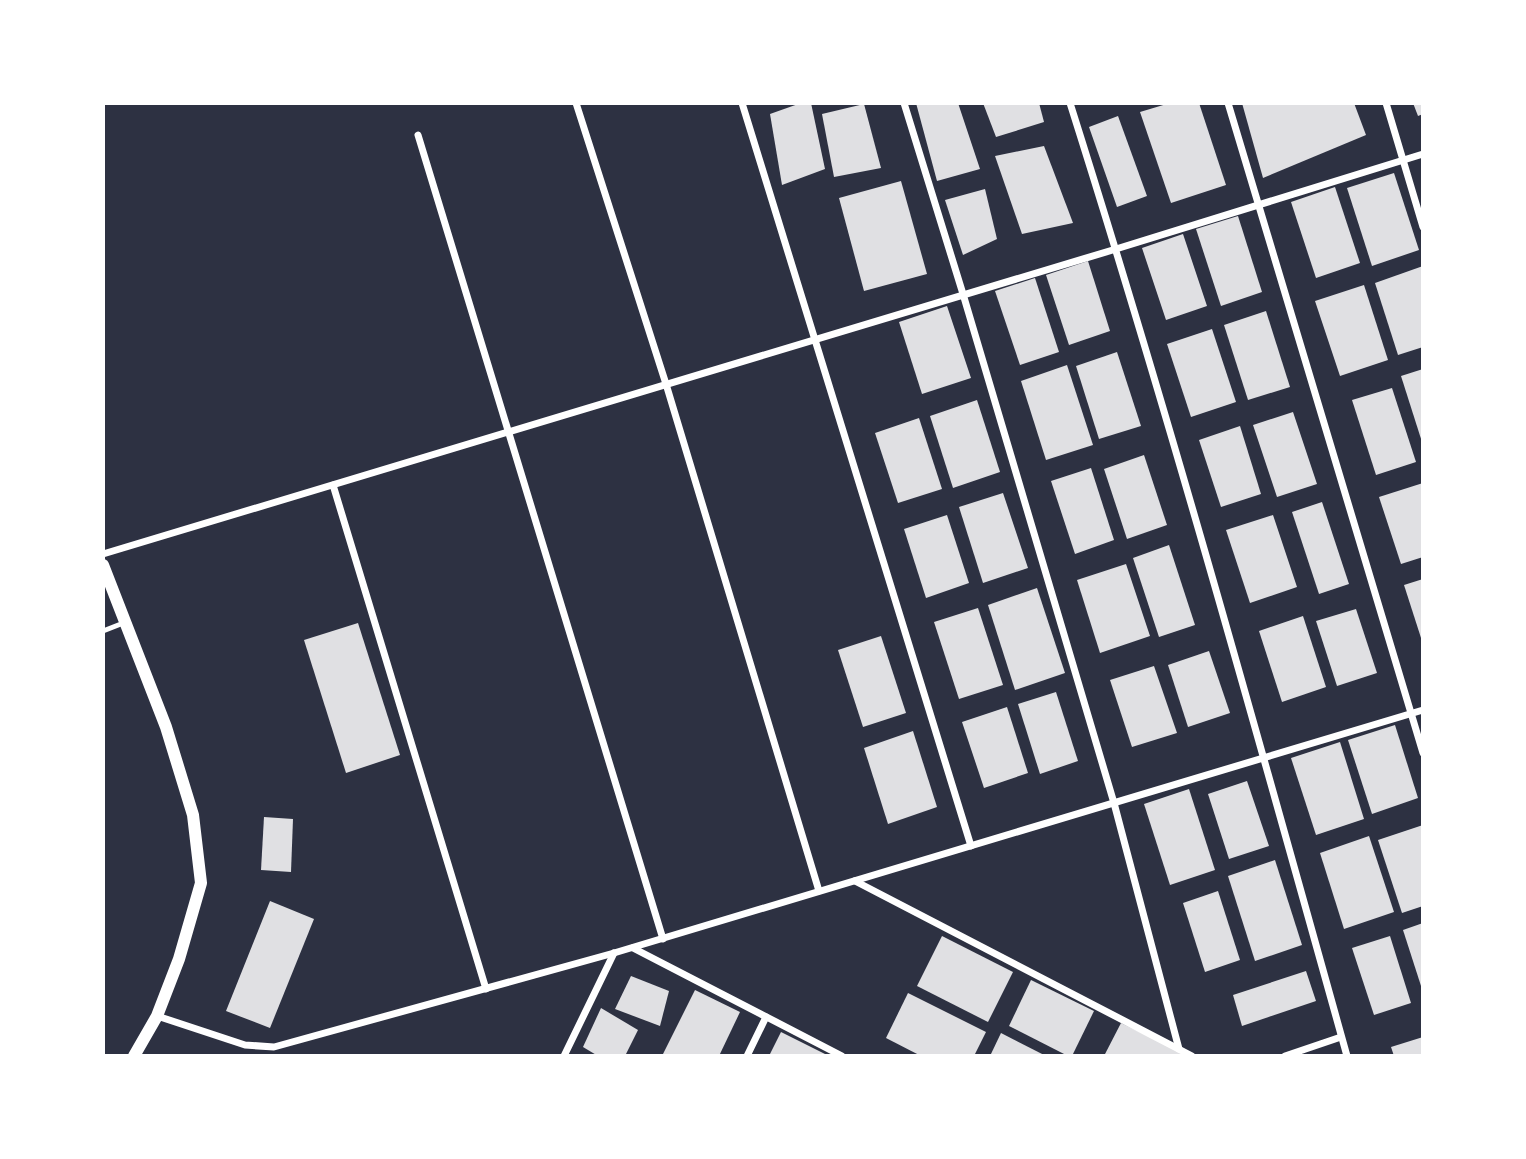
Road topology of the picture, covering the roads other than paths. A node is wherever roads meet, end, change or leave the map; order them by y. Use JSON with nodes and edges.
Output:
{"nodes":[{"id":1,"x":576,"y":103,"type":"edge"},
{"id":2,"x":742,"y":103,"type":"edge"},
{"id":3,"x":904,"y":103,"type":"edge"},
{"id":4,"x":1070,"y":103,"type":"edge"},
{"id":5,"x":1228,"y":103,"type":"edge"},
{"id":6,"x":1386,"y":103,"type":"edge"},
{"id":7,"x":418,"y":135,"type":"dead end"},
{"id":8,"x":1423,"y":154,"type":"edge"},
{"id":9,"x":1403,"y":161,"type":"junction"},
{"id":10,"x":1259,"y":205,"type":"junction"},
{"id":11,"x":1423,"y":227,"type":"edge"},
{"id":12,"x":1116,"y":249,"type":"junction"},
{"id":13,"x":963,"y":294,"type":"junction"},
{"id":14,"x":814,"y":339,"type":"junction"},
{"id":15,"x":666,"y":384,"type":"junction"},
{"id":16,"x":508,"y":432,"type":"junction"},
{"id":17,"x":332,"y":485,"type":"junction"},
{"id":18,"x":103,"y":554,"type":"edge"},
{"id":19,"x":103,"y":565,"type":"edge"},
{"id":20,"x":126,"y":622,"type":"junction"},
{"id":21,"x":103,"y":631,"type":"edge"},
{"id":22,"x":1423,"y":710,"type":"edge"},
{"id":23,"x":1411,"y":714,"type":"junction"},
{"id":24,"x":1423,"y":753,"type":"edge"},
{"id":25,"x":1264,"y":758,"type":"junction"},
{"id":26,"x":1114,"y":803,"type":"junction"},
{"id":27,"x":971,"y":846,"type":"junction"},
{"id":28,"x":855,"y":881,"type":"junction"},
{"id":29,"x":819,"y":891,"type":"junction"},
{"id":30,"x":663,"y":939,"type":"junction"},
{"id":31,"x":633,"y":948,"type":"junction"},
{"id":32,"x":614,"y":953,"type":"junction"},
{"id":33,"x":486,"y":989,"type":"junction"},
{"id":34,"x":157,"y":1016,"type":"junction"},
{"id":35,"x":766,"y":1017,"type":"junction"},
{"id":36,"x":1341,"y":1037,"type":"junction"},
{"id":37,"x":1179,"y":1049,"type":"junction"},
{"id":38,"x":134,"y":1056,"type":"edge"},
{"id":39,"x":564,"y":1056,"type":"edge"},
{"id":40,"x":747,"y":1056,"type":"edge"},
{"id":41,"x":842,"y":1056,"type":"edge"},
{"id":42,"x":1192,"y":1056,"type":"edge"},
{"id":43,"x":1285,"y":1056,"type":"edge"},
{"id":44,"x":1347,"y":1056,"type":"edge"}],
"edges":[{"from":1,"to":15,"type":"street"},
{"from":2,"to":14,"type":"street"},
{"from":3,"to":13,"type":"street"},
{"from":4,"to":12,"type":"street"},
{"from":5,"to":10,"type":"street"},
{"from":6,"to":9,"type":"street"},
{"from":7,"to":16,"type":"street"},
{"from":8,"to":9,"type":"street"},
{"from":9,"to":10,"type":"street"},
{"from":9,"to":11,"type":"street"},
{"from":10,"to":12,"type":"street"},
{"from":10,"to":23,"type":"street"},
{"from":12,"to":13,"type":"street"},
{"from":12,"to":25,"type":"street"},
{"from":13,"to":14,"type":"street"},
{"from":13,"to":26,"type":"street"},
{"from":14,"to":15,"type":"street"},
{"from":14,"to":27,"type":"street"},
{"from":15,"to":16,"type":"street"},
{"from":15,"to":29,"type":"street"},
{"from":16,"to":17,"type":"street"},
{"from":16,"to":30,"type":"street"},
{"from":17,"to":18,"type":"street"},
{"from":17,"to":33,"type":"street"},
{"from":19,"to":20,"type":"street"},
{"from":20,"to":21,"type":"lane"},
{"from":20,"to":34,"type":"street"},
{"from":22,"to":23,"type":"street"},
{"from":23,"to":24,"type":"street"},
{"from":23,"to":25,"type":"street"},
{"from":25,"to":26,"type":"street"},
{"from":25,"to":36,"type":"street"},
{"from":26,"to":27,"type":"street"},
{"from":26,"to":37,"type":"street"},
{"from":27,"to":28,"type":"street"},
{"from":28,"to":29,"type":"street"},
{"from":28,"to":37,"type":"street"},
{"from":29,"to":30,"type":"street"},
{"from":30,"to":31,"type":"street"},
{"from":31,"to":32,"type":"street"},
{"from":31,"to":35,"type":"street"},
{"from":32,"to":33,"type":"street"},
{"from":32,"to":39,"type":"street"},
{"from":33,"to":34,"type":"street"},
{"from":34,"to":38,"type":"street"},
{"from":35,"to":40,"type":"street"},
{"from":35,"to":41,"type":"street"},
{"from":36,"to":43,"type":"street"},
{"from":36,"to":44,"type":"street"},
{"from":37,"to":42,"type":"street"}]}
